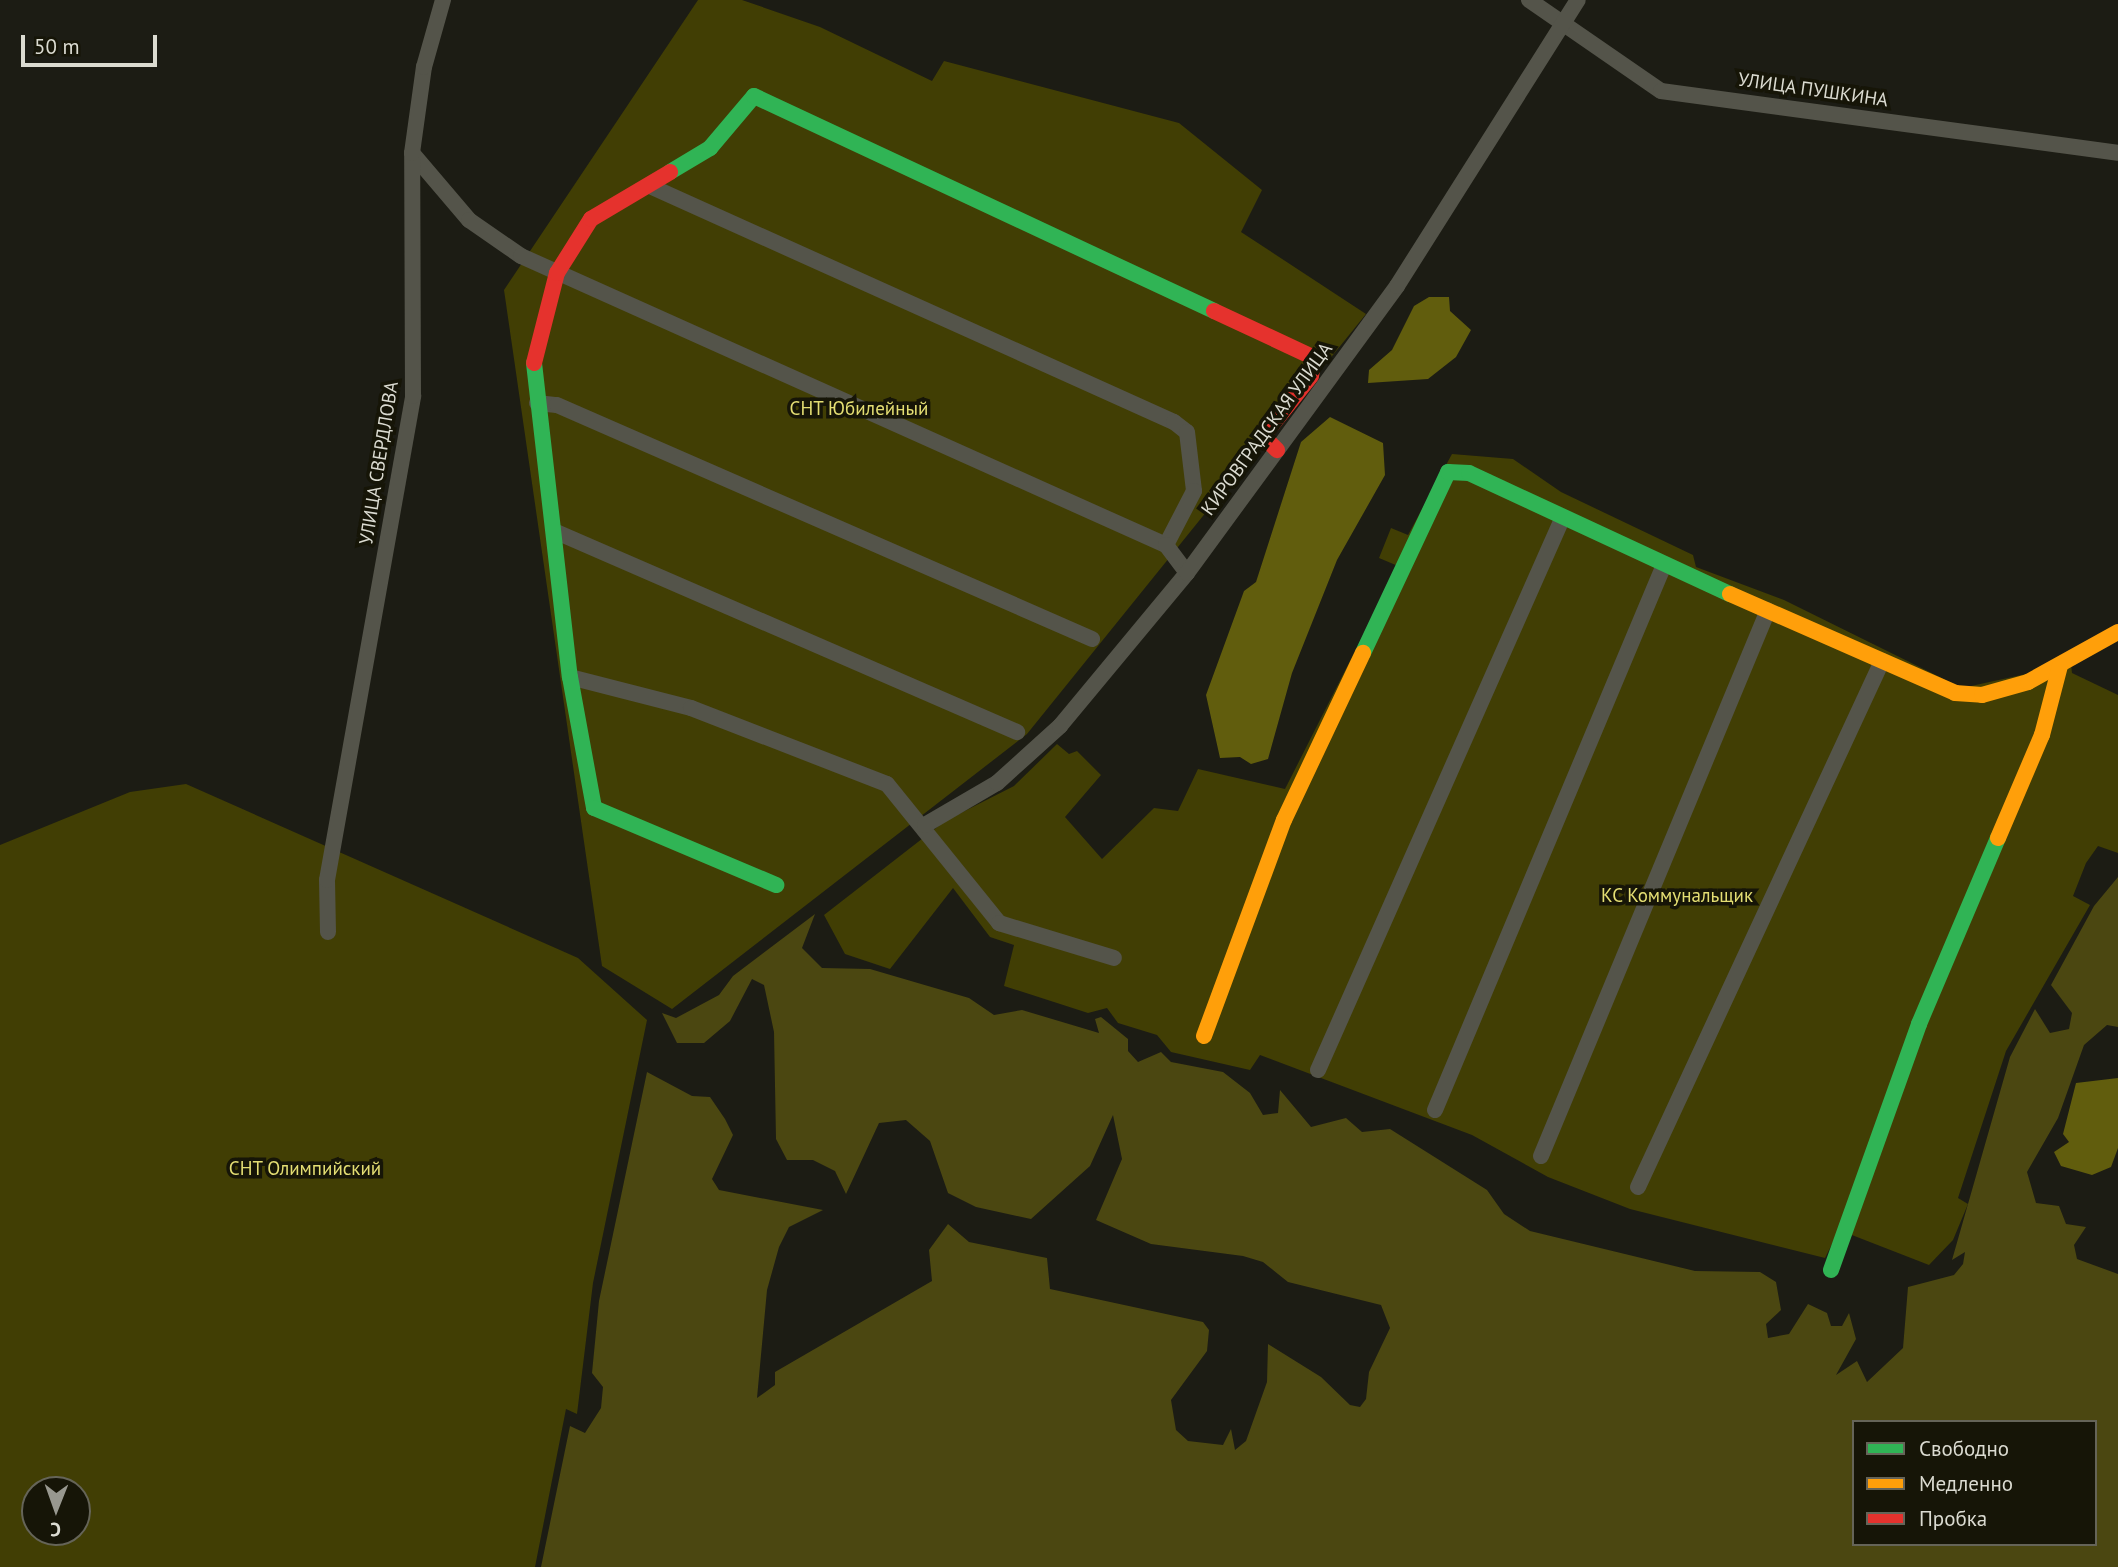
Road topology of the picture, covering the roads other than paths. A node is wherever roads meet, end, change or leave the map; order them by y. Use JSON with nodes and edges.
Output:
{"nodes":[{"id":1,"x":443,"y":0,"type":"edge"},
{"id":2,"x":1530,"y":0,"type":"edge"},
{"id":3,"x":1578,"y":0,"type":"edge"},
{"id":4,"x":1566,"y":23,"type":"junction"},
{"id":5,"x":412,"y":153,"type":"junction"},
{"id":6,"x":2118,"y":153,"type":"edge"},
{"id":7,"x":652,"y":187,"type":"junction"},
{"id":8,"x":556,"y":273,"type":"junction"},
{"id":9,"x":537,"y":403,"type":"junction"},
{"id":10,"x":1277,"y":450,"type":"junction"},
{"id":11,"x":1562,"y":519,"type":"junction"},
{"id":12,"x":554,"y":531,"type":"junction"},
{"id":13,"x":1166,"y":545,"type":"junction"},
{"id":14,"x":1664,"y":565,"type":"junction"},
{"id":15,"x":1187,"y":573,"type":"junction"},
{"id":16,"x":1768,"y":610,"type":"junction"},
{"id":17,"x":2118,"y":632,"type":"edge"},
{"id":18,"x":1092,"y":639,"type":"dead end"},
{"id":19,"x":1882,"y":661,"type":"junction"},
{"id":20,"x":2060,"y":666,"type":"junction"},
{"id":21,"x":570,"y":677,"type":"junction"},
{"id":22,"x":1017,"y":732,"type":"dead end"},
{"id":23,"x":925,"y":825,"type":"junction"},
{"id":24,"x":776,"y":885,"type":"dead end"},
{"id":25,"x":328,"y":932,"type":"dead end"},
{"id":26,"x":1114,"y":958,"type":"dead end"},
{"id":27,"x":1204,"y":1036,"type":"dead end"},
{"id":28,"x":1318,"y":1070,"type":"dead end"},
{"id":29,"x":1435,"y":1111,"type":"dead end"},
{"id":30,"x":1541,"y":1156,"type":"dead end"},
{"id":31,"x":1638,"y":1187,"type":"dead end"},
{"id":32,"x":1831,"y":1270,"type":"dead end"}],
"edges":[{"from":1,"to":5,"type":"street","name":"УЛИЦА СВЕРДЛОВА"},
{"from":2,"to":4,"type":"street","name":"УЛИЦА ПУШКИНА"},
{"from":3,"to":4,"type":"street","name":"КИРОВГРАДСКАЯ УЛИЦА"},
{"from":4,"to":6,"type":"street","name":"УЛИЦА ПУШКИНА"},
{"from":4,"to":10,"type":"street","name":"КИРОВГРАДСКАЯ УЛИЦА"},
{"from":5,"to":8,"type":"street"},
{"from":5,"to":25,"type":"street","name":"УЛИЦА СВЕРДЛОВА"},
{"from":7,"to":8,"type":"street"},
{"from":7,"to":10,"type":"street"},
{"from":7,"to":13,"type":"street"},
{"from":8,"to":9,"type":"street"},
{"from":8,"to":13,"type":"street"},
{"from":9,"to":12,"type":"street"},
{"from":9,"to":18,"type":"street"},
{"from":10,"to":15,"type":"street","name":"КИРОВГРАДСКАЯ УЛИЦА"},
{"from":11,"to":14,"type":"street"},
{"from":11,"to":27,"type":"street"},
{"from":11,"to":28,"type":"street"},
{"from":12,"to":21,"type":"street"},
{"from":12,"to":22,"type":"street"},
{"from":13,"to":15,"type":"street"},
{"from":14,"to":16,"type":"street"},
{"from":14,"to":29,"type":"street"},
{"from":15,"to":23,"type":"street","name":"КИРОВГРАДСКАЯ УЛИЦА"},
{"from":16,"to":19,"type":"street"},
{"from":16,"to":30,"type":"street"},
{"from":17,"to":20,"type":"street"},
{"from":19,"to":20,"type":"street"},
{"from":19,"to":31,"type":"street"},
{"from":20,"to":32,"type":"street"},
{"from":21,"to":23,"type":"street"},
{"from":21,"to":24,"type":"street"},
{"from":23,"to":26,"type":"street"}]}
